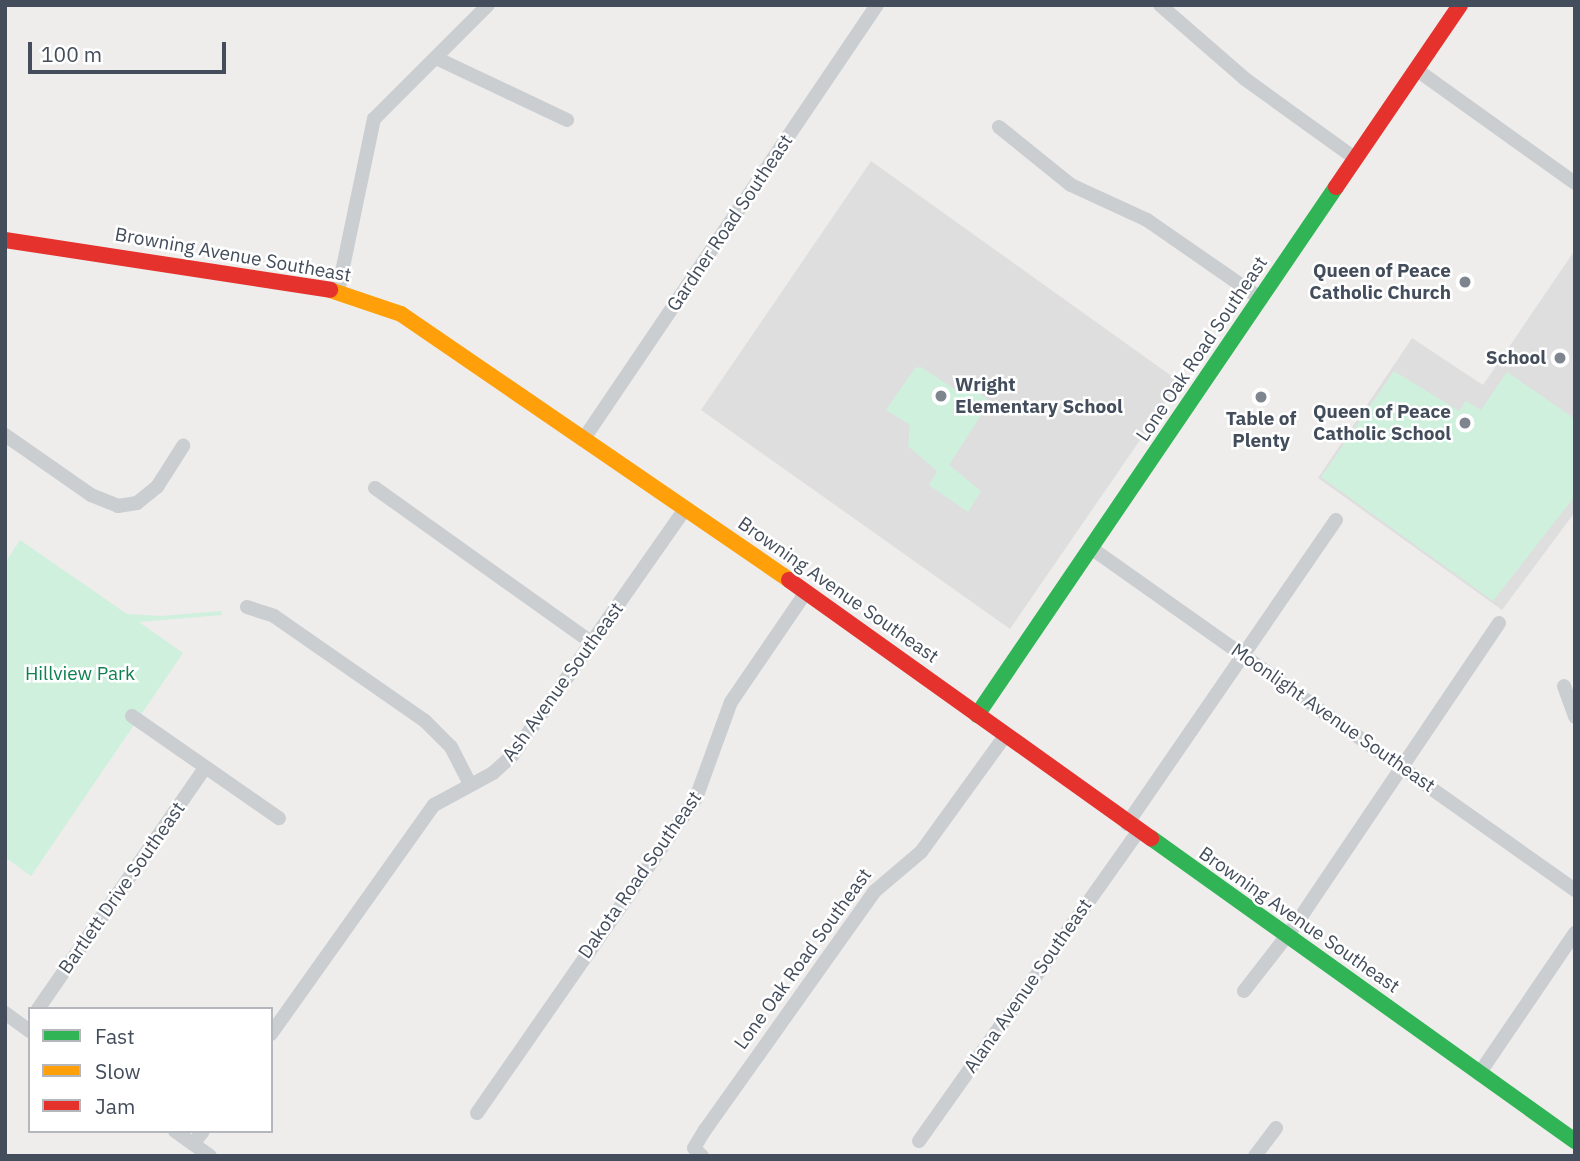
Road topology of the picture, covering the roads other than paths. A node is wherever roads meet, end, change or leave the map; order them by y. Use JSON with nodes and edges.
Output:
{"nodes":[{"id":1,"x":488,"y":5,"type":"edge"},
{"id":2,"x":877,"y":5,"type":"edge"},
{"id":3,"x":1160,"y":5,"type":"edge"},
{"id":4,"x":1461,"y":5,"type":"edge"},
{"id":5,"x":436,"y":58,"type":"junction"},
{"id":6,"x":1417,"y":70,"type":"junction"},
{"id":7,"x":567,"y":120,"type":"dead end"},
{"id":8,"x":999,"y":127,"type":"dead end"},
{"id":9,"x":1356,"y":159,"type":"junction"},
{"id":10,"x":1575,"y":183,"type":"edge"},
{"id":11,"x":5,"y":240,"type":"edge"},
{"id":12,"x":338,"y":291,"type":"junction"},
{"id":13,"x":1261,"y":299,"type":"junction"},
{"id":14,"x":5,"y":435,"type":"edge"},
{"id":15,"x":583,"y":440,"type":"junction"},
{"id":16,"x":183,"y":446,"type":"dead end"},
{"id":17,"x":375,"y":488,"type":"dead end"},
{"id":18,"x":685,"y":509,"type":"junction"},
{"id":19,"x":1336,"y":520,"type":"dead end"},
{"id":20,"x":1091,"y":548,"type":"junction"},
{"id":21,"x":806,"y":592,"type":"junction"},
{"id":22,"x":247,"y":607,"type":"dead end"},
{"id":23,"x":1499,"y":623,"type":"dead end"},
{"id":24,"x":592,"y":643,"type":"junction"},
{"id":25,"x":1243,"y":654,"type":"junction"},
{"id":26,"x":1564,"y":686,"type":"dead end"},
{"id":27,"x":977,"y":715,"type":"junction"},
{"id":28,"x":131,"y":716,"type":"dead end"},
{"id":29,"x":1575,"y":717,"type":"edge"},
{"id":30,"x":1005,"y":736,"type":"junction"},
{"id":31,"x":1400,"y":766,"type":"junction"},
{"id":32,"x":205,"y":768,"type":"junction"},
{"id":33,"x":470,"y":784,"type":"junction"},
{"id":34,"x":279,"y":818,"type":"dead end"},
{"id":35,"x":1133,"y":828,"type":"junction"},
{"id":36,"x":1575,"y":890,"type":"edge"},
{"id":37,"x":1575,"y":933,"type":"edge"},
{"id":38,"x":1285,"y":936,"type":"junction"},
{"id":39,"x":1244,"y":991,"type":"dead end"},
{"id":40,"x":39,"y":1007,"type":"edge"},
{"id":41,"x":5,"y":1013,"type":"edge"},
{"id":42,"x":28,"y":1026,"type":"edge"},
{"id":43,"x":273,"y":1031,"type":"edge"},
{"id":44,"x":1479,"y":1074,"type":"junction"},
{"id":45,"x":477,"y":1114,"type":"dead end"},
{"id":46,"x":1276,"y":1128,"type":"dead end"},
{"id":47,"x":178,"y":1133,"type":"edge"},
{"id":48,"x":201,"y":1133,"type":"edge"},
{"id":49,"x":919,"y":1141,"type":"dead end"},
{"id":50,"x":1575,"y":1141,"type":"edge"},
{"id":51,"x":193,"y":1144,"type":"junction"},
{"id":52,"x":698,"y":1152,"type":"edge"},
{"id":53,"x":210,"y":1156,"type":"edge"},
{"id":54,"x":1255,"y":1156,"type":"edge"}],
"edges":[{"from":1,"to":5,"type":"street"},
{"from":2,"to":15,"type":"street","name":"Gardner Road Southeast"},
{"from":3,"to":9,"type":"street"},
{"from":4,"to":6,"type":"street","name":"Lone Oak Road Southeast"},
{"from":5,"to":7,"type":"street"},
{"from":5,"to":12,"type":"street"},
{"from":6,"to":9,"type":"street","name":"Lone Oak Road Southeast"},
{"from":6,"to":10,"type":"street"},
{"from":8,"to":13,"type":"street"},
{"from":9,"to":13,"type":"street","name":"Lone Oak Road Southeast"},
{"from":11,"to":12,"type":"street","name":"Browning Avenue Southeast"},
{"from":12,"to":15,"type":"street","name":"Browning Avenue Southeast"},
{"from":13,"to":20,"type":"street","name":"Lone Oak Road Southeast"},
{"from":14,"to":16,"type":"street"},
{"from":15,"to":18,"type":"street","name":"Browning Avenue Southeast"},
{"from":17,"to":24,"type":"street"},
{"from":18,"to":21,"type":"street","name":"Browning Avenue Southeast"},
{"from":18,"to":24,"type":"street","name":"Ash Avenue Southeast"},
{"from":19,"to":25,"type":"street","name":"Alana Avenue Southeast"},
{"from":20,"to":25,"type":"street","name":"Moonlight Avenue Southeast"},
{"from":20,"to":27,"type":"street","name":"Lone Oak Road Southeast"},
{"from":21,"to":27,"type":"street","name":"Browning Avenue Southeast"},
{"from":21,"to":45,"type":"street","name":"Dakota Road Southeast"},
{"from":22,"to":33,"type":"street"},
{"from":23,"to":31,"type":"street"},
{"from":24,"to":33,"type":"street","name":"Ash Avenue Southeast"},
{"from":25,"to":31,"type":"street","name":"Moonlight Avenue Southeast"},
{"from":25,"to":35,"type":"street","name":"Alana Avenue Southeast"},
{"from":26,"to":29,"type":"street"},
{"from":27,"to":30,"type":"street","name":"Browning Avenue Southeast"},
{"from":28,"to":32,"type":"street"},
{"from":30,"to":35,"type":"street","name":"Browning Avenue Southeast"},
{"from":30,"to":52,"type":"street","name":"Lone Oak Road Southeast"},
{"from":31,"to":36,"type":"street","name":"Moonlight Avenue Southeast"},
{"from":31,"to":38,"type":"street"},
{"from":32,"to":34,"type":"street"},
{"from":32,"to":40,"type":"street","name":"Bartlett Drive Southeast"},
{"from":33,"to":43,"type":"street","name":"Ash Avenue Southeast"},
{"from":35,"to":38,"type":"street","name":"Browning Avenue Southeast"},
{"from":35,"to":49,"type":"street","name":"Alana Avenue Southeast"},
{"from":37,"to":44,"type":"street"},
{"from":38,"to":39,"type":"street"},
{"from":38,"to":44,"type":"street","name":"Browning Avenue Southeast"},
{"from":41,"to":42,"type":"street"},
{"from":44,"to":50,"type":"street","name":"Browning Avenue Southeast"},
{"from":46,"to":54,"type":"street"},
{"from":47,"to":51,"type":"street"},
{"from":48,"to":51,"type":"street"},
{"from":51,"to":53,"type":"street"}]}
